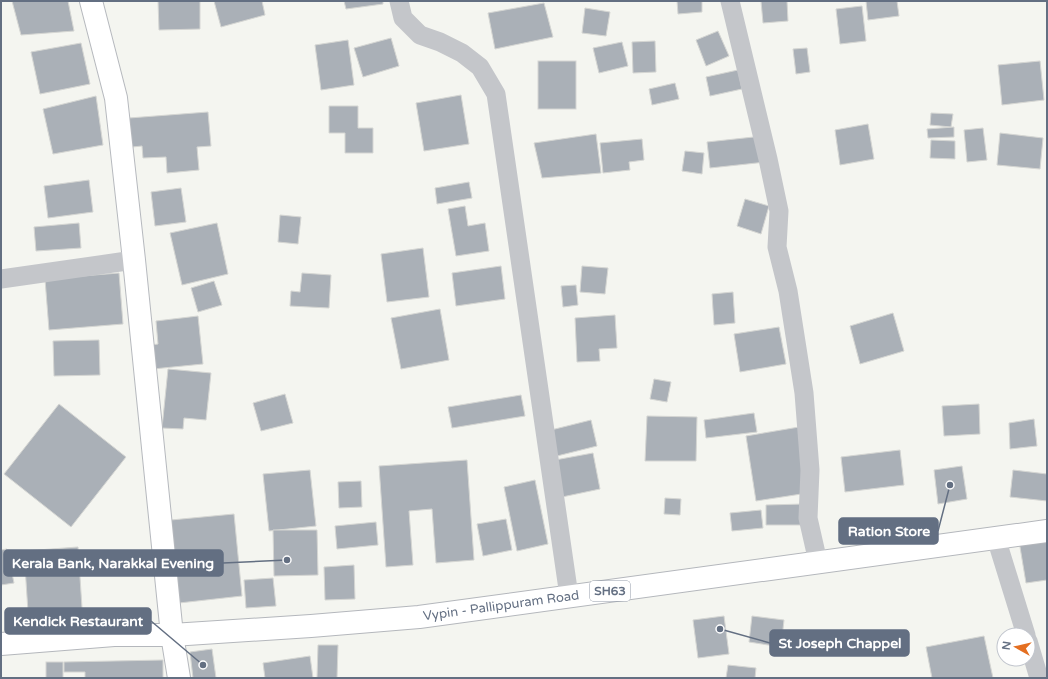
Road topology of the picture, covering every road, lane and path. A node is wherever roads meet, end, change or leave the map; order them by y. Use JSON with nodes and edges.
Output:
{"nodes":[{"id":1,"x":91,"y":1,"type":"edge"},
{"id":2,"x":399,"y":1,"type":"edge"},
{"id":3,"x":730,"y":1,"type":"edge"},
{"id":4,"x":134,"y":260,"type":"junction"},
{"id":5,"x":1,"y":279,"type":"edge"},
{"id":6,"x":1047,"y":531,"type":"edge"},
{"id":7,"x":996,"y":538,"type":"junction"},
{"id":8,"x":818,"y":562,"type":"junction"},
{"id":9,"x":569,"y":596,"type":"junction"},
{"id":10,"x":1024,"y":627,"type":"edge"},
{"id":11,"x":172,"y":635,"type":"junction"},
{"id":12,"x":1,"y":644,"type":"edge"},
{"id":13,"x":1036,"y":667,"type":"edge"},
{"id":14,"x":179,"y":678,"type":"edge"},
{"id":15,"x":1039,"y":678,"type":"edge"}],
"edges":[{"from":1,"to":4,"type":"main road"},
{"from":2,"to":9,"type":"street"},
{"from":3,"to":8,"type":"street"},
{"from":4,"to":5,"type":"street"},
{"from":4,"to":11,"type":"main road"},
{"from":6,"to":7,"type":"main road","name":"Vypin - Pallippuram Road","number":"SH63"},
{"from":7,"to":8,"type":"main road","name":"Vypin - Pallippuram Road","number":"SH63"},
{"from":7,"to":10,"type":"street"},
{"from":8,"to":9,"type":"main road","name":"Vypin - Pallippuram Road","number":"SH63"},
{"from":9,"to":11,"type":"main road","name":"Vypin - Pallippuram Road","number":"SH63"},
{"from":11,"to":12,"type":"main road","name":"Vypin - Pallippuram Road","number":"SH63"},
{"from":11,"to":14,"type":"main road"},
{"from":13,"to":15,"type":"street"}]}
